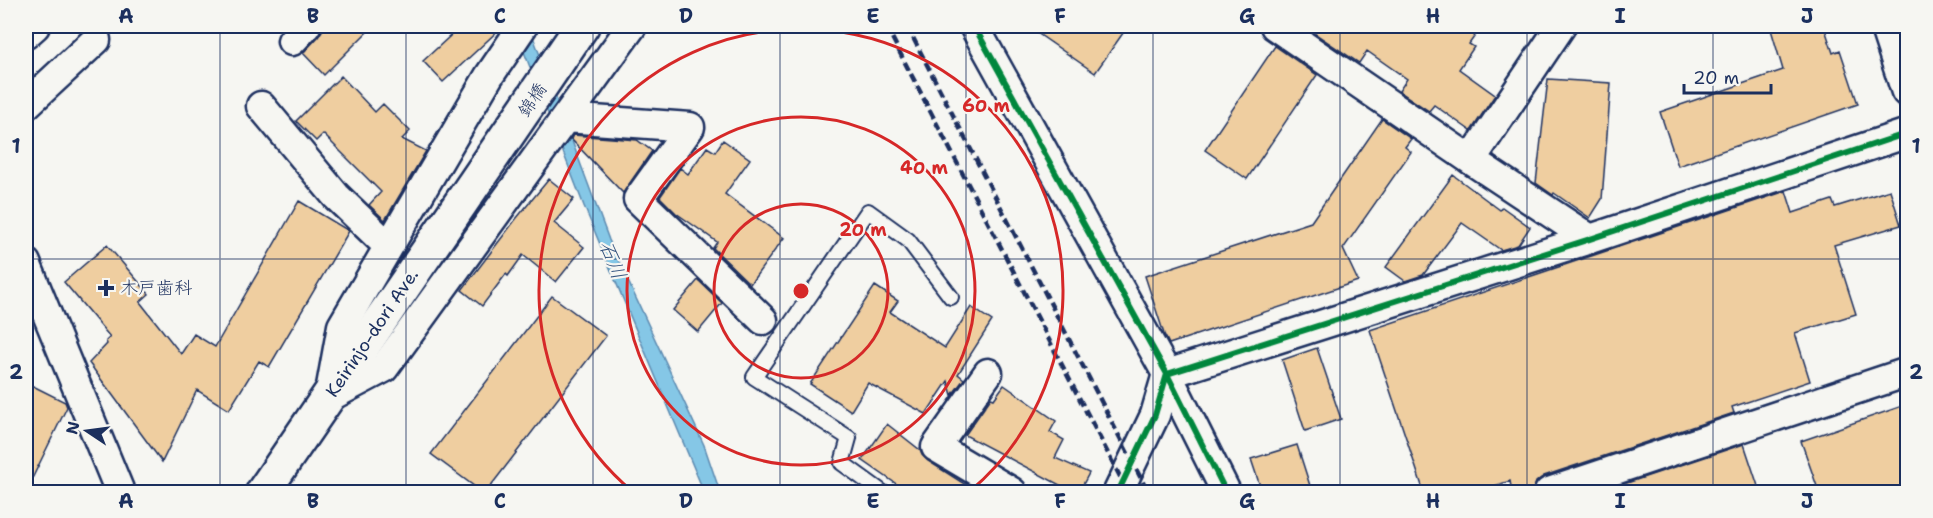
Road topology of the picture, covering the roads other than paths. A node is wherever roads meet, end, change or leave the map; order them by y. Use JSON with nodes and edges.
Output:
{"nodes":[{"id":1,"x":35,"y":26,"type":"edge"},
{"id":2,"x":523,"y":26,"type":"edge"},
{"id":3,"x":582,"y":26,"type":"edge"},
{"id":4,"x":632,"y":26,"type":"edge"},
{"id":5,"x":974,"y":26,"type":"edge"},
{"id":6,"x":1275,"y":26,"type":"edge"},
{"id":7,"x":1561,"y":26,"type":"edge"},
{"id":8,"x":1887,"y":26,"type":"edge"},
{"id":9,"x":26,"y":34,"type":"edge"},
{"id":10,"x":96,"y":40,"type":"dead end"},
{"id":11,"x":1908,"y":90,"type":"edge"},
{"id":12,"x":26,"y":105,"type":"edge"},
{"id":13,"x":261,"y":106,"type":"dead end"},
{"id":14,"x":566,"y":118,"type":"junction"},
{"id":15,"x":1908,"y":133,"type":"edge"},
{"id":16,"x":1471,"y":160,"type":"junction"},
{"id":17,"x":481,"y":174,"type":"joint"},
{"id":18,"x":1590,"y":238,"type":"junction"},
{"id":19,"x":388,"y":246,"type":"junction"},
{"id":20,"x":26,"y":263,"type":"edge"},
{"id":21,"x":951,"y":297,"type":"dead end"},
{"id":22,"x":763,"y":321,"type":"dead end"},
{"id":23,"x":1908,"y":372,"type":"edge"},
{"id":24,"x":988,"y":373,"type":"dead end"},
{"id":25,"x":1167,"y":374,"type":"junction"},
{"id":26,"x":329,"y":397,"type":"junction"},
{"id":27,"x":120,"y":492,"type":"edge"},
{"id":28,"x":263,"y":492,"type":"edge"},
{"id":29,"x":882,"y":492,"type":"edge"},
{"id":30,"x":1012,"y":492,"type":"edge"},
{"id":31,"x":1118,"y":492,"type":"edge"},
{"id":32,"x":1226,"y":492,"type":"edge"},
{"id":33,"x":1549,"y":492,"type":"edge"}],
"edges":[{"from":1,"to":9,"type":"street"},
{"from":2,"to":19,"type":"street"},
{"from":3,"to":17,"type":"main road","name":"錦橋"},
{"from":4,"to":14,"type":"street"},
{"from":5,"to":25,"type":"street"},
{"from":6,"to":16,"type":"street"},
{"from":7,"to":16,"type":"street"},
{"from":8,"to":11,"type":"main road"},
{"from":10,"to":12,"type":"street"},
{"from":13,"to":19,"type":"street"},
{"from":14,"to":22,"type":"street"},
{"from":14,"to":26,"type":"street"},
{"from":15,"to":18,"type":"street"},
{"from":16,"to":18,"type":"street"},
{"from":17,"to":26,"type":"main road","name":"Keirinjo-dori Ave."},
{"from":18,"to":25,"type":"street"},
{"from":19,"to":26,"type":"street"},
{"from":20,"to":27,"type":"street"},
{"from":21,"to":29,"type":"lane"},
{"from":23,"to":33,"type":"street"},
{"from":24,"to":30,"type":"street"},
{"from":25,"to":31,"type":"street"},
{"from":25,"to":32,"type":"street"},
{"from":26,"to":28,"type":"main road","name":"Keirinjo-dori Ave."}]}
